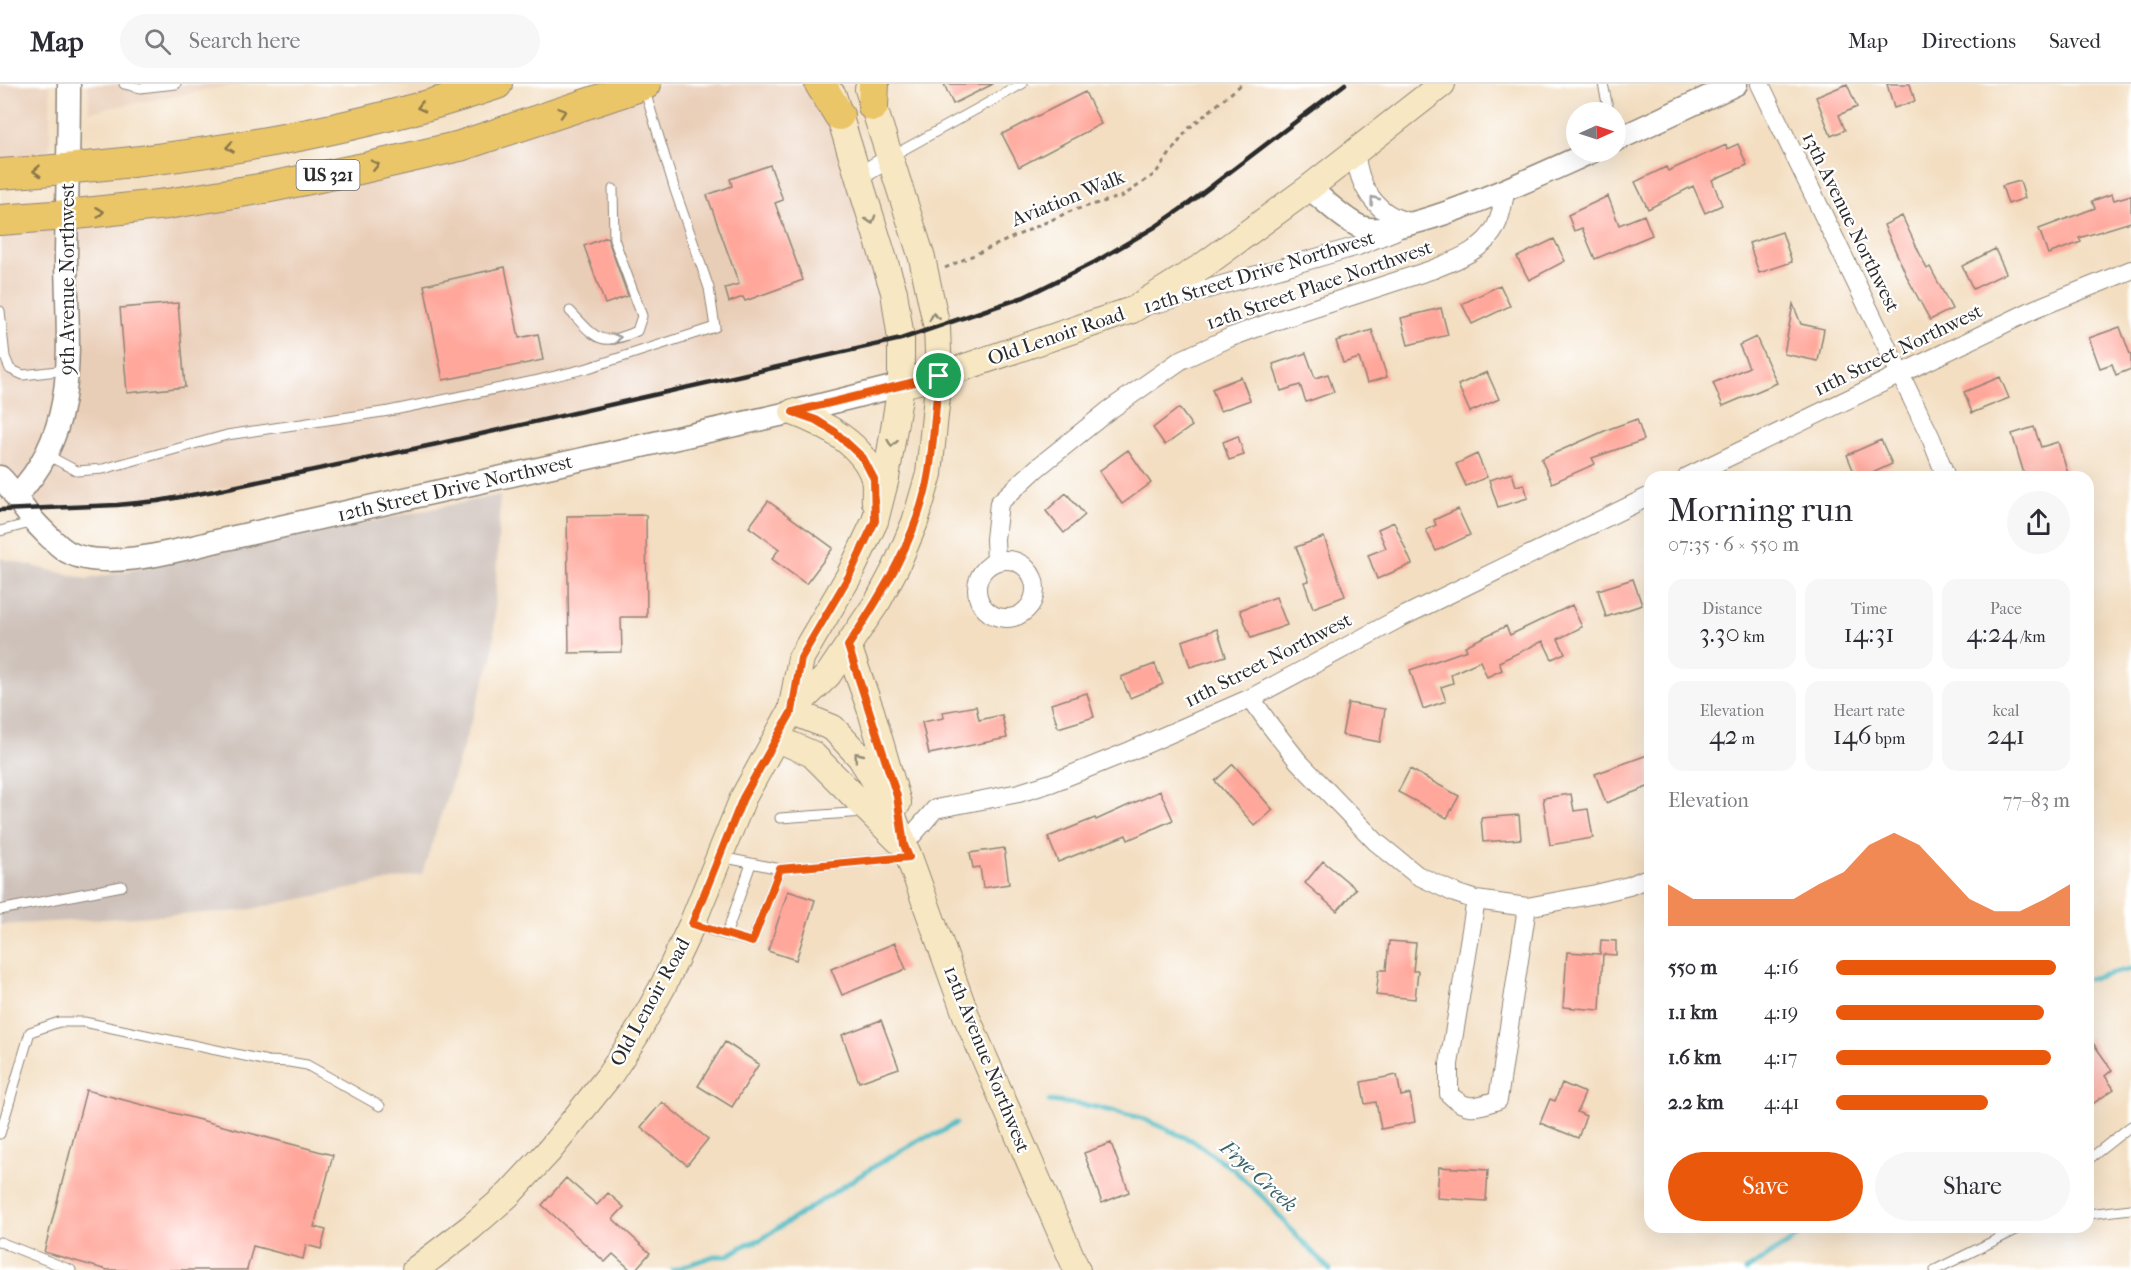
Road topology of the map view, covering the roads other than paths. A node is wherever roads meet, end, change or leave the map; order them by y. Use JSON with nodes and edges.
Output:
{"nodes":[{"id":1,"x":69,"y":84,"type":"edge"},
{"id":2,"x":124,"y":84,"type":"edge"},
{"id":3,"x":176,"y":84,"type":"edge"},
{"id":4,"x":497,"y":84,"type":"edge"},
{"id":5,"x":820,"y":84,"type":"edge"},
{"id":6,"x":830,"y":84,"type":"edge"},
{"id":7,"x":1022,"y":84,"type":"edge"},
{"id":8,"x":1442,"y":84,"type":"edge"},
{"id":9,"x":1603,"y":84,"type":"edge"},
{"id":10,"x":1736,"y":84,"type":"edge"},
{"id":11,"x":1760,"y":84,"type":"edge"},
{"id":12,"x":645,"y":85,"type":"edge"},
{"id":13,"x":871,"y":91,"type":"edge"},
{"id":14,"x":1607,"y":102,"type":"edge"},
{"id":15,"x":839,"y":115,"type":"junction"},
{"id":16,"x":1626,"y":135,"type":"edge"},
{"id":17,"x":1356,"y":152,"type":"junction"},
{"id":18,"x":890,"y":158,"type":"junction"},
{"id":19,"x":1568,"y":162,"type":"edge"},
{"id":20,"x":68,"y":169,"type":"junction"},
{"id":21,"x":0,"y":174,"type":"edge"},
{"id":22,"x":858,"y":177,"type":"junction"},
{"id":23,"x":1309,"y":188,"type":"junction"},
{"id":24,"x":613,"y":189,"type":"dead end"},
{"id":25,"x":1506,"y":189,"type":"junction"},
{"id":26,"x":67,"y":215,"type":"junction"},
{"id":27,"x":1429,"y":218,"type":"junction"},
{"id":28,"x":0,"y":220,"type":"edge"},
{"id":29,"x":2131,"y":270,"type":"edge"},
{"id":30,"x":1132,"y":310,"type":"junction"},
{"id":31,"x":0,"y":311,"type":"edge"},
{"id":32,"x":570,"y":311,"type":"dead end"},
{"id":33,"x":68,"y":369,"type":"junction"},
{"id":34,"x":1899,"y":375,"type":"junction"},
{"id":35,"x":939,"y":376,"type":"junction"},
{"id":36,"x":901,"y":385,"type":"junction"},
{"id":37,"x":793,"y":412,"type":"junction"},
{"id":38,"x":46,"y":455,"type":"junction"},
{"id":39,"x":1700,"y":471,"type":"edge"},
{"id":40,"x":1944,"y":471,"type":"edge"},
{"id":41,"x":0,"y":477,"type":"edge"},
{"id":42,"x":16,"y":496,"type":"junction"},
{"id":43,"x":1644,"y":499,"type":"edge"},
{"id":44,"x":875,"y":521,"type":"junction"},
{"id":45,"x":36,"y":522,"type":"junction"},
{"id":46,"x":0,"y":531,"type":"edge"},
{"id":47,"x":996,"y":562,"type":"dead end"},
{"id":48,"x":848,"y":646,"type":"junction"},
{"id":49,"x":1251,"y":698,"type":"junction"},
{"id":50,"x":792,"y":711,"type":"junction"},
{"id":51,"x":775,"y":741,"type":"junction"},
{"id":52,"x":869,"y":812,"type":"junction"},
{"id":53,"x":780,"y":818,"type":"dead end"},
{"id":54,"x":907,"y":851,"type":"junction"},
{"id":55,"x":718,"y":856,"type":"junction"},
{"id":56,"x":751,"y":864,"type":"junction"},
{"id":57,"x":780,"y":869,"type":"junction"},
{"id":58,"x":1644,"y":879,"type":"edge"},
{"id":59,"x":122,"y":886,"type":"dead end"},
{"id":60,"x":1476,"y":900,"type":"junction"},
{"id":61,"x":1527,"y":907,"type":"junction"},
{"id":62,"x":0,"y":910,"type":"edge"},
{"id":63,"x":692,"y":924,"type":"junction"},
{"id":64,"x":726,"y":935,"type":"junction"},
{"id":65,"x":380,"y":1106,"type":"dead end"},
{"id":66,"x":2131,"y":1126,"type":"edge"},
{"id":67,"x":0,"y":1134,"type":"edge"},
{"id":68,"x":2094,"y":1155,"type":"edge"},
{"id":69,"x":2131,"y":1209,"type":"edge"},
{"id":70,"x":2094,"y":1213,"type":"edge"},
{"id":71,"x":2010,"y":1233,"type":"edge"},
{"id":72,"x":0,"y":1242,"type":"edge"},
{"id":73,"x":71,"y":1270,"type":"edge"},
{"id":74,"x":415,"y":1270,"type":"edge"},
{"id":75,"x":1077,"y":1270,"type":"edge"},
{"id":76,"x":1935,"y":1270,"type":"edge"}],
"edges":[{"from":1,"to":20,"type":"street","name":"9th Avenue Northwest"},
{"from":2,"to":3,"type":"lane"},
{"from":4,"to":20,"type":"highway","number":"US 321","one_way":true},
{"from":5,"to":15,"type":"highway"},
{"from":6,"to":15,"type":"main road","name":"Old Lenoir Road"},
{"from":7,"to":18,"type":"lane"},
{"from":8,"to":17,"type":"main road","name":"Old Lenoir Road"},
{"from":9,"to":14,"type":"lane"},
{"from":10,"to":16,"type":"street"},
{"from":11,"to":34,"type":"street","name":"13th Avenue Northwest"},
{"from":26,"to":12,"type":"highway","number":"US 321","one_way":true},
{"from":12,"to":38,"type":"lane"},
{"from":13,"to":18,"type":"main road"},
{"from":15,"to":22,"type":"main road","name":"Old Lenoir Road"},
{"from":17,"to":23,"type":"main road","name":"Old Lenoir Road"},
{"from":27,"to":17,"type":"street","one_way":true},
{"from":18,"to":22,"type":"street"},
{"from":35,"to":18,"type":"main road","one_way":true},
{"from":19,"to":25,"type":"street","name":"12th Street Drive Northwest"},
{"from":20,"to":21,"type":"highway","number":"US 321","one_way":true},
{"from":20,"to":26,"type":"street","name":"9th Avenue Northwest"},
{"from":22,"to":36,"type":"main road","name":"Old Lenoir Road","one_way":true},
{"from":23,"to":27,"type":"street"},
{"from":23,"to":30,"type":"main road","name":"Old Lenoir Road"},
{"from":32,"to":24,"type":"lane","one_way":true},
{"from":25,"to":27,"type":"street","name":"12th Street Drive Northwest"},
{"from":25,"to":47,"type":"street","name":"12th Street Place Northwest"},
{"from":26,"to":28,"type":"highway","number":"US 321"},
{"from":26,"to":33,"type":"street","name":"9th Avenue Northwest"},
{"from":27,"to":30,"type":"street","name":"12th Street Drive Northwest"},
{"from":29,"to":34,"type":"street","name":"11th Street Northwest"},
{"from":30,"to":35,"type":"main road","name":"Old Lenoir Road"},
{"from":31,"to":33,"type":"lane"},
{"from":33,"to":38,"type":"street","name":"9th Avenue Northwest"},
{"from":34,"to":39,"type":"street","name":"11th Street Northwest"},
{"from":34,"to":40,"type":"street","name":"13th Avenue Northwest"},
{"from":35,"to":36,"type":"main road","name":"12th Street Drive Northwest"},
{"from":35,"to":48,"type":"main road","name":"Old Lenoir Road"},
{"from":36,"to":37,"type":"street","name":"12th Street Drive Northwest"},
{"from":36,"to":44,"type":"main road","name":"Old Lenoir Road","one_way":true},
{"from":37,"to":44,"type":"main road"},
{"from":37,"to":45,"type":"street","name":"12th Street Drive Northwest"},
{"from":38,"to":42,"type":"street","name":"9th Avenue Northwest"},
{"from":41,"to":42,"type":"street","name":"12th Street Drive Northwest"},
{"from":42,"to":45,"type":"street","name":"12th Street Drive Northwest"},
{"from":43,"to":49,"type":"street","name":"11th Street Northwest"},
{"from":44,"to":50,"type":"main road","name":"Old Lenoir Road"},
{"from":45,"to":46,"type":"lane"},
{"from":48,"to":50,"type":"main road","name":"Old Lenoir Road"},
{"from":48,"to":54,"type":"main road","name":"12th Avenue Northwest"},
{"from":49,"to":54,"type":"street","name":"11th Street Northwest"},
{"from":49,"to":60,"type":"street"},
{"from":50,"to":51,"type":"main road","name":"Old Lenoir Road"},
{"from":54,"to":50,"type":"main road","name":"12th Avenue Northwest","one_way":true},
{"from":51,"to":52,"type":"main road","name":"12th Avenue Northwest"},
{"from":51,"to":55,"type":"main road","name":"Old Lenoir Road"},
{"from":52,"to":53,"type":"lane"},
{"from":52,"to":54,"type":"main road","name":"12th Avenue Northwest"},
{"from":54,"to":57,"type":"lane"},
{"from":54,"to":75,"type":"main road","name":"12th Avenue Northwest"},
{"from":55,"to":56,"type":"lane"},
{"from":55,"to":63,"type":"main road","name":"Old Lenoir Road"},
{"from":56,"to":57,"type":"lane"},
{"from":56,"to":64,"type":"lane"},
{"from":57,"to":64,"type":"lane"},
{"from":58,"to":61,"type":"street"},
{"from":59,"to":62,"type":"lane"},
{"from":60,"to":61,"type":"street"},
{"from":60,"to":61,"type":"street"},
{"from":63,"to":64,"type":"lane"},
{"from":63,"to":74,"type":"main road","name":"Old Lenoir Road"},
{"from":65,"to":67,"type":"lane"},
{"from":66,"to":68,"type":"lane"},
{"from":69,"to":70,"type":"lane"},
{"from":71,"to":76,"type":"lane"},
{"from":72,"to":73,"type":"lane"}]}
